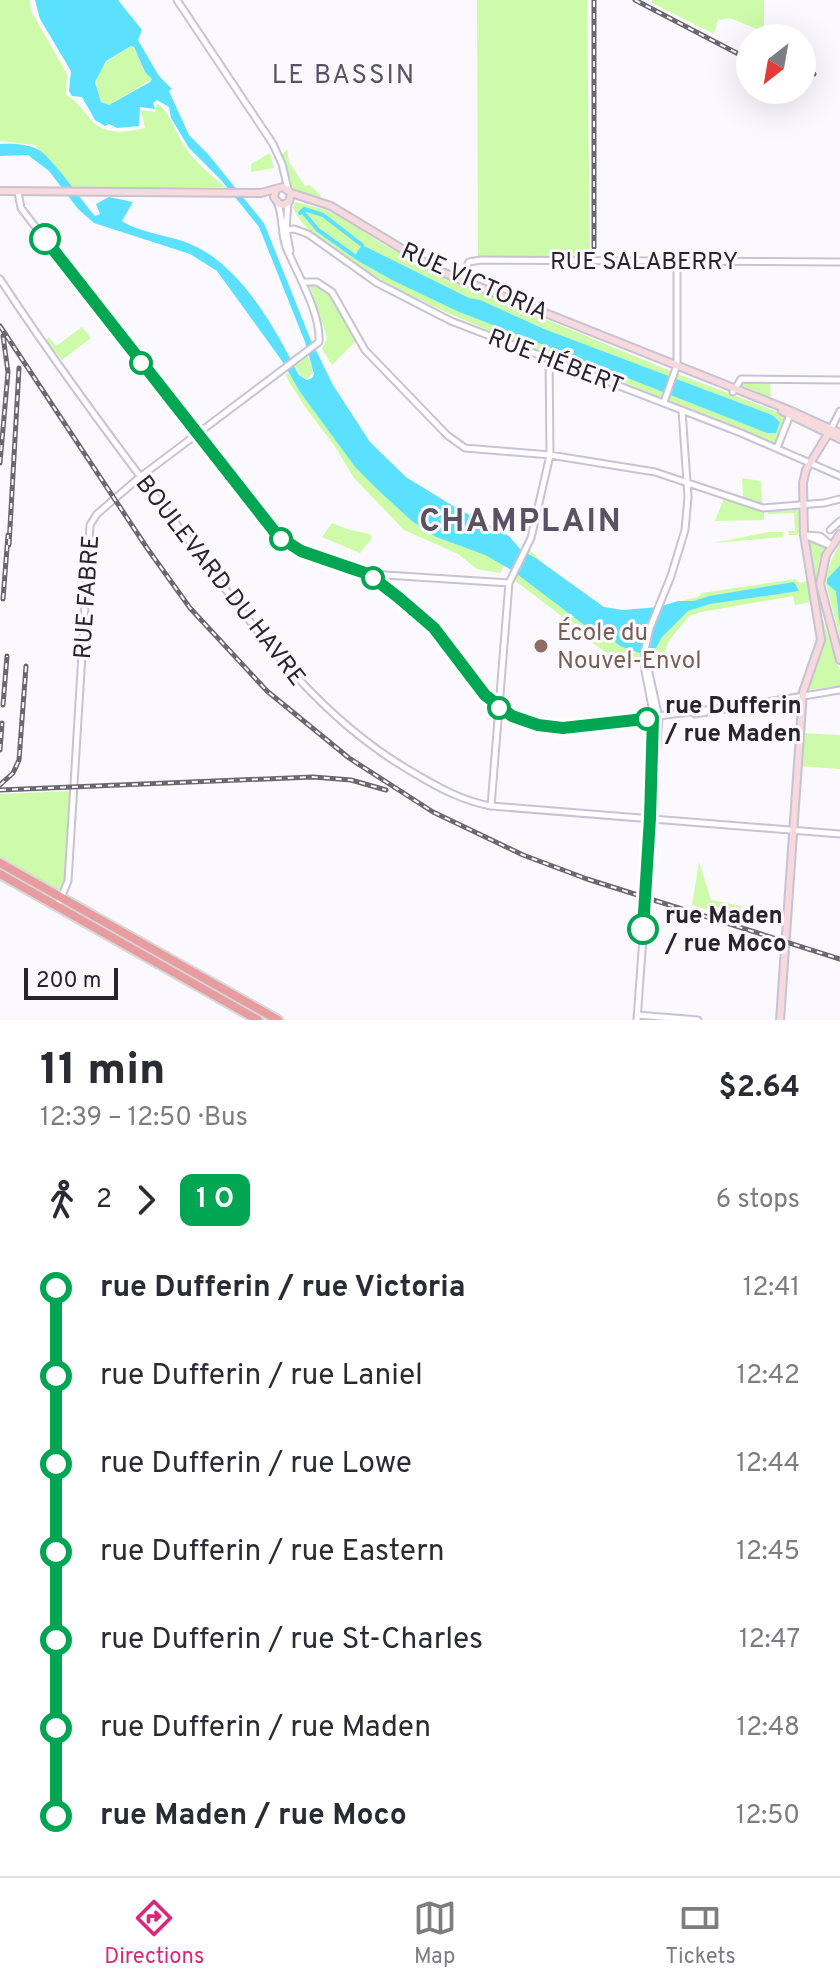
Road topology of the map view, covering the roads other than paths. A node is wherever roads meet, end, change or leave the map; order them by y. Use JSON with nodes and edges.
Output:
{"nodes":[{"id":1,"x":177,"y":0,"type":"edge"},
{"id":2,"x":284,"y":172,"type":"junction"},
{"id":3,"x":278,"y":189,"type":"junction"},
{"id":4,"x":0,"y":191,"type":"edge"},
{"id":5,"x":18,"y":192,"type":"junction"},
{"id":6,"x":261,"y":193,"type":"junction"},
{"id":7,"x":289,"y":196,"type":"junction"},
{"id":8,"x":276,"y":201,"type":"junction"},
{"id":9,"x":284,"y":230,"type":"junction"},
{"id":10,"x":677,"y":262,"type":"junction"},
{"id":11,"x":840,"y":262,"type":"edge"},
{"id":12,"x":0,"y":279,"type":"edge"},
{"id":13,"x":460,"y":280,"type":"junction"},
{"id":14,"x":302,"y":282,"type":"junction"},
{"id":15,"x":549,"y":358,"type":"junction"},
{"id":16,"x":676,"y":370,"type":"junction"},
{"id":17,"x":840,"y":380,"type":"edge"},
{"id":18,"x":733,"y":390,"type":"junction"},
{"id":19,"x":665,"y":399,"type":"junction"},
{"id":20,"x":682,"y":410,"type":"junction"},
{"id":21,"x":840,"y":411,"type":"edge"},
{"id":22,"x":693,"y":414,"type":"junction"},
{"id":23,"x":790,"y":415,"type":"junction"},
{"id":24,"x":682,"y":422,"type":"junction"},
{"id":25,"x":829,"y":431,"type":"junction"},
{"id":26,"x":197,"y":435,"type":"junction"},
{"id":27,"x":840,"y":436,"type":"edge"},
{"id":28,"x":777,"y":448,"type":"junction"},
{"id":29,"x":550,"y":455,"type":"junction"},
{"id":30,"x":811,"y":461,"type":"junction"},
{"id":31,"x":684,"y":466,"type":"junction"},
{"id":32,"x":840,"y":476,"type":"edge"},
{"id":33,"x":140,"y":477,"type":"junction"},
{"id":34,"x":673,"y":478,"type":"junction"},
{"id":35,"x":687,"y":483,"type":"junction"},
{"id":36,"x":703,"y":488,"type":"junction"},
{"id":37,"x":688,"y":497,"type":"junction"},
{"id":38,"x":840,"y":499,"type":"edge"},
{"id":39,"x":801,"y":505,"type":"junction"},
{"id":40,"x":840,"y":521,"type":"edge"},
{"id":41,"x":830,"y":530,"type":"dead end"},
{"id":42,"x":840,"y":534,"type":"edge"},
{"id":43,"x":804,"y":535,"type":"junction"},
{"id":44,"x":832,"y":546,"type":"junction"},
{"id":45,"x":368,"y":574,"type":"junction"},
{"id":46,"x":509,"y":583,"type":"junction"},
{"id":47,"x":840,"y":660,"type":"edge"},
{"id":48,"x":502,"y":687,"type":"junction"},
{"id":49,"x":840,"y":690,"type":"edge"},
{"id":50,"x":485,"y":695,"type":"junction"},
{"id":51,"x":803,"y":696,"type":"junction"},
{"id":52,"x":500,"y":709,"type":"junction"},
{"id":53,"x":656,"y":718,"type":"junction"},
{"id":54,"x":491,"y":806,"type":"junction"},
{"id":55,"x":650,"y":818,"type":"junction"},
{"id":56,"x":793,"y":830,"type":"junction"},
{"id":57,"x":840,"y":834,"type":"edge"},
{"id":58,"x":0,"y":863,"type":"edge"},
{"id":59,"x":0,"y":874,"type":"edge"},
{"id":60,"x":60,"y":902,"type":"junction"},
{"id":61,"x":637,"y":1017,"type":"edge"},
{"id":62,"x":258,"y":1020,"type":"edge"},
{"id":63,"x":278,"y":1020,"type":"edge"},
{"id":64,"x":698,"y":1020,"type":"edge"},
{"id":65,"x":780,"y":1020,"type":"edge"}],
"edges":[{"from":1,"to":2,"type":"street","name":"RUE FABRE"},
{"from":2,"to":3,"type":"street"},
{"from":2,"to":7,"type":"street","name":"RUE FABRE"},
{"from":3,"to":6,"type":"main road"},
{"from":3,"to":7,"type":"main road"},
{"from":3,"to":8,"type":"main road"},
{"from":4,"to":5,"type":"main road"},
{"from":5,"to":6,"type":"main road"},
{"from":5,"to":26,"type":"street"},
{"from":6,"to":8,"type":"main road"},
{"from":7,"to":8,"type":"main road"},
{"from":7,"to":9,"type":"street","name":"RUE FABRE"},
{"from":7,"to":13,"type":"main road","name":"RUE VICTORIA"},
{"from":8,"to":9,"type":"street","name":"RUE FABRE"},
{"from":9,"to":14,"type":"street","name":"RUE FABRE"},
{"from":9,"to":15,"type":"street","name":"RUE HÉBERT"},
{"from":10,"to":11,"type":"street","name":"RUE SALABERRY"},
{"from":10,"to":13,"type":"street","name":"RUE SALABERRY"},
{"from":10,"to":16,"type":"street"},
{"from":12,"to":33,"type":"street","name":"BOULEVARD DU HAVRE"},
{"from":13,"to":16,"type":"main road","name":"RUE VICTORIA"},
{"from":14,"to":26,"type":"street","name":"RUE FABRE"},
{"from":14,"to":29,"type":"street"},
{"from":15,"to":19,"type":"street","name":"RUE HÉBERT"},
{"from":15,"to":29,"type":"street"},
{"from":16,"to":18,"type":"main road","name":"RUE VICTORIA"},
{"from":16,"to":19,"type":"street"},
{"from":17,"to":18,"type":"street"},
{"from":18,"to":23,"type":"main road","name":"RUE VICTORIA"},
{"from":18,"to":25,"type":"main road","name":"RUE VICTORIA"},
{"from":19,"to":20,"type":"street","name":"RUE HÉBERT"},
{"from":20,"to":22,"type":"street","name":"RUE HÉBERT"},
{"from":20,"to":24,"type":"street"},
{"from":21,"to":25,"type":"street"},
{"from":22,"to":24,"type":"street"},
{"from":22,"to":28,"type":"street","name":"RUE HÉBERT"},
{"from":23,"to":25,"type":"main road","name":"RUE VICTORIA"},
{"from":23,"to":28,"type":"street"},
{"from":24,"to":31,"type":"street"},
{"from":25,"to":27,"type":"main road","name":"RUE VICTORIA"},
{"from":25,"to":30,"type":"main road"},
{"from":26,"to":33,"type":"street","name":"RUE FABRE"},
{"from":26,"to":45,"type":"street"},
{"from":28,"to":30,"type":"street","name":"RUE HÉBERT"},
{"from":29,"to":34,"type":"street"},
{"from":29,"to":46,"type":"street"},
{"from":30,"to":32,"type":"street","name":"RUE HÉBERT"},
{"from":30,"to":39,"type":"main road"},
{"from":31,"to":34,"type":"street"},
{"from":31,"to":35,"type":"street"},
{"from":33,"to":54,"type":"street","name":"BOULEVARD DU HAVRE"},
{"from":33,"to":60,"type":"street","name":"RUE FABRE"},
{"from":34,"to":35,"type":"street"},
{"from":35,"to":36,"type":"street"},
{"from":35,"to":37,"type":"street"},
{"from":36,"to":37,"type":"street"},
{"from":36,"to":39,"type":"street"},
{"from":37,"to":53,"type":"street"},
{"from":38,"to":39,"type":"street"},
{"from":39,"to":43,"type":"main road"},
{"from":40,"to":41,"type":"street"},
{"from":42,"to":44,"type":"main road"},
{"from":43,"to":44,"type":"street"},
{"from":43,"to":51,"type":"main road"},
{"from":44,"to":47,"type":"main road"},
{"from":45,"to":46,"type":"street"},
{"from":45,"to":50,"type":"street"},
{"from":46,"to":48,"type":"street"},
{"from":48,"to":50,"type":"street"},
{"from":48,"to":52,"type":"street"},
{"from":49,"to":51,"type":"street"},
{"from":50,"to":52,"type":"street"},
{"from":51,"to":53,"type":"street"},
{"from":51,"to":56,"type":"main road"},
{"from":52,"to":53,"type":"street"},
{"from":52,"to":54,"type":"street"},
{"from":53,"to":55,"type":"street"},
{"from":54,"to":55,"type":"street","name":"BOULEVARD DU HAVRE"},
{"from":55,"to":56,"type":"street","name":"BOULEVARD DU HAVRE"},
{"from":55,"to":61,"type":"street"},
{"from":56,"to":57,"type":"street","name":"BOULEVARD DU HAVRE"},
{"from":56,"to":65,"type":"main road"},
{"from":58,"to":60,"type":"highway"},
{"from":59,"to":60,"type":"highway"},
{"from":60,"to":62,"type":"highway"},
{"from":60,"to":63,"type":"highway"},
{"from":61,"to":64,"type":"street"}]}
